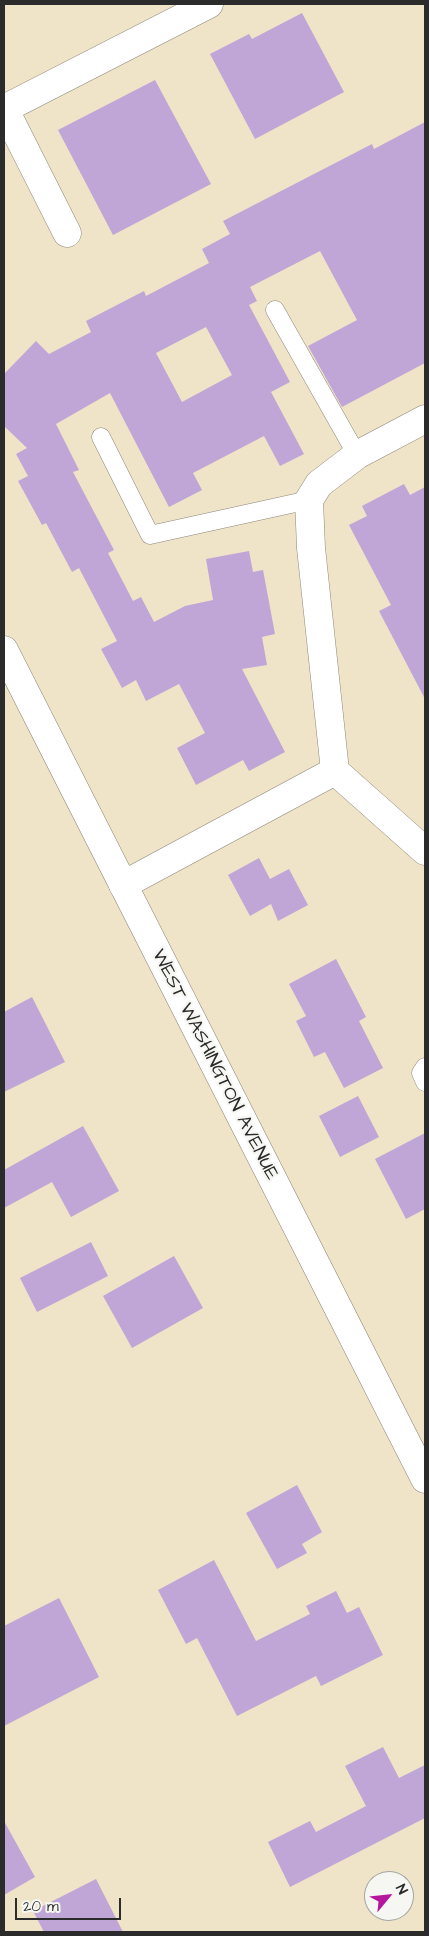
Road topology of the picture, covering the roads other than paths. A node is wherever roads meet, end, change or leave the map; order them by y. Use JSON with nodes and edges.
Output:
{"nodes":[{"id":1,"x":209,"y":4,"type":"edge"},
{"id":2,"x":4,"y":108,"type":"edge"},
{"id":3,"x":67,"y":233,"type":"dead end"},
{"id":4,"x":275,"y":310,"type":"dead end"},
{"id":5,"x":425,"y":420,"type":"edge"},
{"id":6,"x":101,"y":437,"type":"dead end"},
{"id":7,"x":357,"y":455,"type":"junction"},
{"id":8,"x":309,"y":500,"type":"junction"},
{"id":9,"x":4,"y":650,"type":"edge"},
{"id":10,"x":335,"y":771,"type":"junction"},
{"id":11,"x":425,"y":851,"type":"edge"},
{"id":12,"x":123,"y":885,"type":"junction"},
{"id":13,"x":425,"y":1067,"type":"edge"},
{"id":14,"x":425,"y":1082,"type":"edge"},
{"id":15,"x":425,"y":1480,"type":"edge"}],
"edges":[{"from":1,"to":2,"type":"street"},
{"from":2,"to":3,"type":"street"},
{"from":4,"to":7,"type":"lane"},
{"from":5,"to":7,"type":"street"},
{"from":6,"to":8,"type":"lane"},
{"from":7,"to":8,"type":"street"},
{"from":8,"to":10,"type":"street"},
{"from":9,"to":12,"type":"street","name":"WEST WASHINGTON AVENUE"},
{"from":10,"to":11,"type":"street"},
{"from":10,"to":12,"type":"street"},
{"from":12,"to":15,"type":"street","name":"WEST WASHINGTON AVENUE"},
{"from":13,"to":14,"type":"lane"}]}
